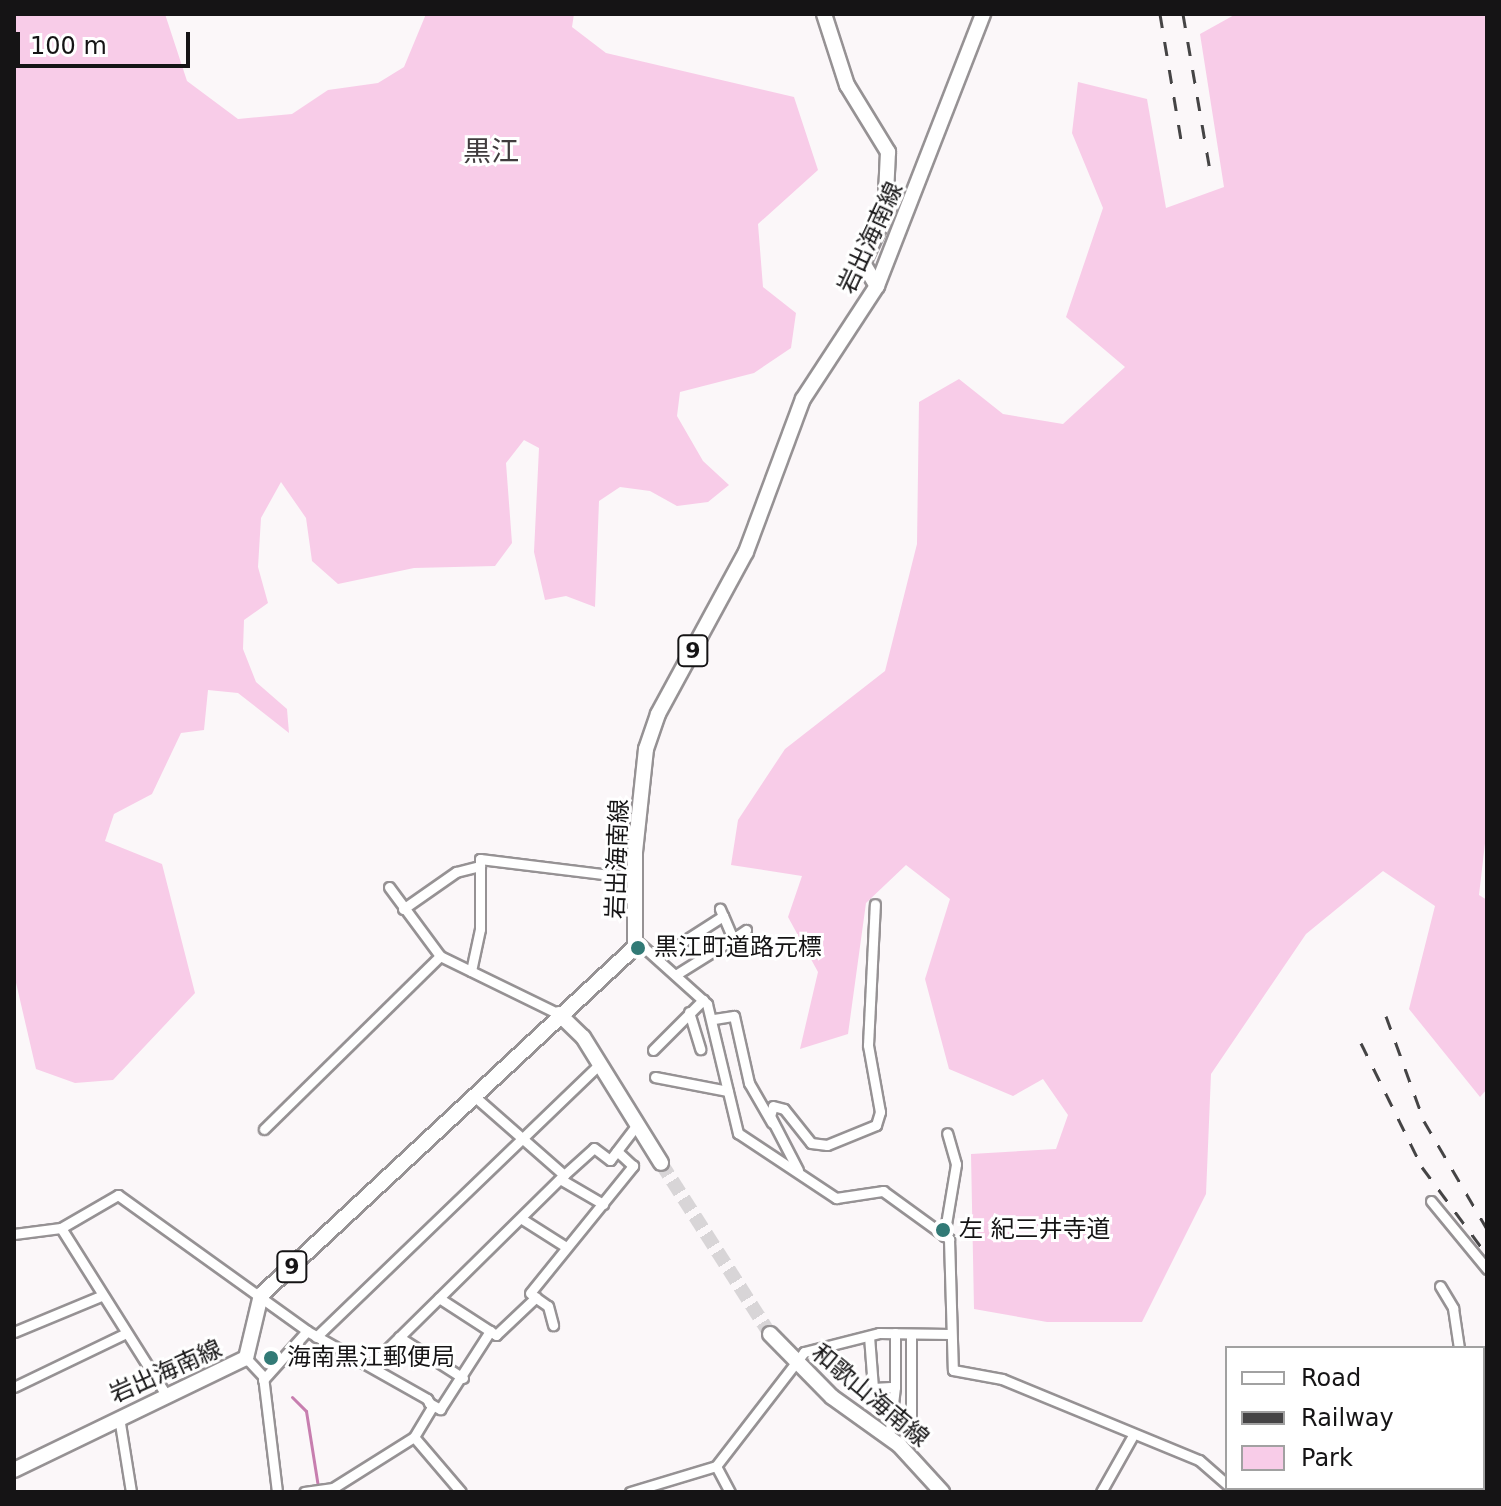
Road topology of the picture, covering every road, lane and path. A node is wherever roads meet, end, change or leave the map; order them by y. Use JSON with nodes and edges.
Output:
{"nodes":[{"id":1,"x":824,"y":14,"type":"edge"},
{"id":2,"x":983,"y":14,"type":"edge"},
{"id":3,"x":877,"y":286,"type":"junction"},
{"id":4,"x":480,"y":866,"type":"junction"},
{"id":5,"x":634,"y":878,"type":"junction"},
{"id":6,"x":389,"y":887,"type":"dead end"},
{"id":7,"x":875,"y":904,"type":"dead end"},
{"id":8,"x":403,"y":909,"type":"junction"},
{"id":9,"x":746,"y":930,"type":"dead end"},
{"id":10,"x":733,"y":939,"type":"junction"},
{"id":11,"x":638,"y":942,"type":"junction"},
{"id":12,"x":440,"y":956,"type":"junction"},
{"id":13,"x":659,"y":957,"type":"junction"},
{"id":14,"x":471,"y":971,"type":"junction"},
{"id":15,"x":677,"y":974,"type":"junction"},
{"id":16,"x":703,"y":1000,"type":"junction"},
{"id":17,"x":689,"y":1012,"type":"junction"},
{"id":18,"x":559,"y":1014,"type":"junction"},
{"id":19,"x":714,"y":1019,"type":"junction"},
{"id":20,"x":700,"y":1049,"type":"dead end"},
{"id":21,"x":653,"y":1050,"type":"dead end"},
{"id":22,"x":600,"y":1064,"type":"junction"},
{"id":23,"x":655,"y":1077,"type":"dead end"},
{"id":24,"x":728,"y":1091,"type":"junction"},
{"id":25,"x":474,"y":1096,"type":"junction"},
{"id":26,"x":636,"y":1126,"type":"junction"},
{"id":27,"x":778,"y":1127,"type":"junction"},
{"id":28,"x":264,"y":1129,"type":"dead end"},
{"id":29,"x":947,"y":1133,"type":"dead end"},
{"id":30,"x":525,"y":1136,"type":"junction"},
{"id":31,"x":617,"y":1151,"type":"junction"},
{"id":32,"x":661,"y":1163,"type":"tunnel mouth"},
{"id":33,"x":798,"y":1170,"type":"junction"},
{"id":34,"x":562,"y":1177,"type":"junction"},
{"id":35,"x":1431,"y":1201,"type":"dead end"},
{"id":36,"x":603,"y":1204,"type":"junction"},
{"id":37,"x":522,"y":1219,"type":"junction"},
{"id":38,"x":61,"y":1228,"type":"junction"},
{"id":39,"x":14,"y":1234,"type":"edge"},
{"id":40,"x":944,"y":1236,"type":"junction"},
{"id":41,"x":563,"y":1245,"type":"junction"},
{"id":42,"x":1487,"y":1269,"type":"edge"},
{"id":43,"x":1440,"y":1286,"type":"dead end"},
{"id":44,"x":261,"y":1295,"type":"junction"},
{"id":45,"x":533,"y":1295,"type":"junction"},
{"id":46,"x":101,"y":1296,"type":"junction"},
{"id":47,"x":439,"y":1298,"type":"junction"},
{"id":48,"x":553,"y":1325,"type":"dead end"},
{"id":49,"x":490,"y":1331,"type":"junction"},
{"id":50,"x":14,"y":1332,"type":"edge"},
{"id":51,"x":126,"y":1333,"type":"junction"},
{"id":52,"x":895,"y":1333,"type":"junction"},
{"id":53,"x":312,"y":1334,"type":"junction"},
{"id":54,"x":770,"y":1334,"type":"tunnel mouth"},
{"id":55,"x":911,"y":1334,"type":"junction"},
{"id":56,"x":950,"y":1334,"type":"junction"},
{"id":57,"x":869,"y":1336,"type":"junction"},
{"id":58,"x":399,"y":1337,"type":"junction"},
{"id":59,"x":1459,"y":1346,"type":"edge"},
{"id":60,"x":246,"y":1358,"type":"junction"},
{"id":61,"x":793,"y":1361,"type":"junction"},
{"id":62,"x":370,"y":1366,"type":"junction"},
{"id":63,"x":463,"y":1378,"type":"junction"},
{"id":64,"x":263,"y":1380,"type":"junction"},
{"id":65,"x":14,"y":1387,"type":"edge"},
{"id":66,"x":895,"y":1387,"type":"junction"},
{"id":67,"x":165,"y":1393,"type":"junction"},
{"id":68,"x":429,"y":1403,"type":"junction"},
{"id":69,"x":119,"y":1417,"type":"junction"},
{"id":70,"x":894,"y":1418,"type":"junction"},
{"id":71,"x":414,"y":1437,"type":"junction"},
{"id":72,"x":1132,"y":1437,"type":"junction"},
{"id":73,"x":889,"y":1438,"type":"junction"},
{"id":74,"x":716,"y":1466,"type":"junction"},
{"id":75,"x":14,"y":1470,"type":"edge"},
{"id":76,"x":1225,"y":1482,"type":"edge"},
{"id":77,"x":131,"y":1492,"type":"edge"},
{"id":78,"x":277,"y":1492,"type":"edge"},
{"id":79,"x":304,"y":1492,"type":"edge"},
{"id":80,"x":461,"y":1492,"type":"edge"},
{"id":81,"x":630,"y":1492,"type":"edge"},
{"id":82,"x":730,"y":1492,"type":"edge"},
{"id":83,"x":942,"y":1492,"type":"edge"},
{"id":84,"x":1101,"y":1492,"type":"edge"}],
"edges":[{"from":1,"to":3,"type":"main road"},
{"from":2,"to":3,"type":"main road","name":"岩出海南線","number":"9"},
{"from":3,"to":5,"type":"main road","name":"岩出海南線","number":"9"},
{"from":4,"to":5,"type":"street"},
{"from":4,"to":8,"type":"street"},
{"from":4,"to":14,"type":"street"},
{"from":5,"to":11,"type":"main road","name":"岩出海南線","number":"9"},
{"from":6,"to":8,"type":"street"},
{"from":7,"to":27,"type":"street"},
{"from":8,"to":12,"type":"street"},
{"from":9,"to":10,"type":"street"},
{"from":10,"to":13,"type":"street"},
{"from":10,"to":15,"type":"street"},
{"from":11,"to":13,"type":"street"},
{"from":11,"to":18,"type":"main road","name":"岩出海南線","number":"9"},
{"from":12,"to":14,"type":"street"},
{"from":12,"to":28,"type":"street"},
{"from":13,"to":15,"type":"street"},
{"from":14,"to":18,"type":"street"},
{"from":15,"to":16,"type":"street"},
{"from":16,"to":17,"type":"street"},
{"from":16,"to":19,"type":"street"},
{"from":17,"to":20,"type":"street"},
{"from":17,"to":21,"type":"street"},
{"from":18,"to":22,"type":"main road"},
{"from":18,"to":25,"type":"main road","name":"岩出海南線","number":"9"},
{"from":19,"to":24,"type":"street"},
{"from":19,"to":27,"type":"street"},
{"from":22,"to":26,"type":"main road"},
{"from":22,"to":30,"type":"street"},
{"from":23,"to":24,"type":"street"},
{"from":24,"to":33,"type":"street"},
{"from":25,"to":30,"type":"street"},
{"from":25,"to":44,"type":"main road","name":"岩出海南線","number":"9"},
{"from":26,"to":31,"type":"street"},
{"from":26,"to":32,"type":"main road"},
{"from":27,"to":33,"type":"street"},
{"from":29,"to":40,"type":"street"},
{"from":30,"to":34,"type":"street"},
{"from":30,"to":53,"type":"street"},
{"from":31,"to":34,"type":"street"},
{"from":31,"to":36,"type":"street"},
{"from":33,"to":40,"type":"street"},
{"from":34,"to":36,"type":"street"},
{"from":34,"to":37,"type":"street"},
{"from":35,"to":42,"type":"street"},
{"from":36,"to":41,"type":"street"},
{"from":37,"to":41,"type":"street"},
{"from":37,"to":47,"type":"street"},
{"from":38,"to":39,"type":"street"},
{"from":38,"to":44,"type":"street"},
{"from":38,"to":46,"type":"street"},
{"from":40,"to":56,"type":"street"},
{"from":41,"to":45,"type":"street"},
{"from":43,"to":59,"type":"street"},
{"from":44,"to":53,"type":"street"},
{"from":44,"to":60,"type":"main road","name":"岩出海南線","number":"9"},
{"from":45,"to":48,"type":"street"},
{"from":45,"to":49,"type":"street"},
{"from":46,"to":50,"type":"street"},
{"from":46,"to":51,"type":"street"},
{"from":47,"to":49,"type":"street"},
{"from":47,"to":58,"type":"street"},
{"from":49,"to":63,"type":"street"},
{"from":51,"to":65,"type":"street"},
{"from":51,"to":67,"type":"street"},
{"from":52,"to":55,"type":"street"},
{"from":52,"to":57,"type":"street"},
{"from":52,"to":66,"type":"street"},
{"from":53,"to":62,"type":"street"},
{"from":53,"to":64,"type":"street"},
{"from":54,"to":61,"type":"main road","name":"和歌山海南線"},
{"from":55,"to":56,"type":"street"},
{"from":55,"to":70,"type":"street"},
{"from":56,"to":72,"type":"street"},
{"from":57,"to":61,"type":"street"},
{"from":57,"to":66,"type":"street"},
{"from":58,"to":62,"type":"street"},
{"from":58,"to":63,"type":"street"},
{"from":60,"to":64,"type":"street"},
{"from":60,"to":67,"type":"main road","name":"岩出海南線"},
{"from":61,"to":73,"type":"main road","name":"和歌山海南線"},
{"from":61,"to":74,"type":"street"},
{"from":62,"to":68,"type":"street"},
{"from":63,"to":68,"type":"street"},
{"from":64,"to":78,"type":"street"},
{"from":66,"to":70,"type":"street"},
{"from":67,"to":69,"type":"main road","name":"岩出海南線"},
{"from":68,"to":71,"type":"street"},
{"from":69,"to":75,"type":"main road","name":"岩出海南線"},
{"from":69,"to":77,"type":"street"},
{"from":70,"to":73,"type":"street"},
{"from":71,"to":79,"type":"street"},
{"from":71,"to":80,"type":"street"},
{"from":72,"to":76,"type":"street"},
{"from":72,"to":84,"type":"street"},
{"from":73,"to":83,"type":"main road","name":"和歌山海南線"},
{"from":74,"to":81,"type":"street"},
{"from":74,"to":82,"type":"street"}]}
